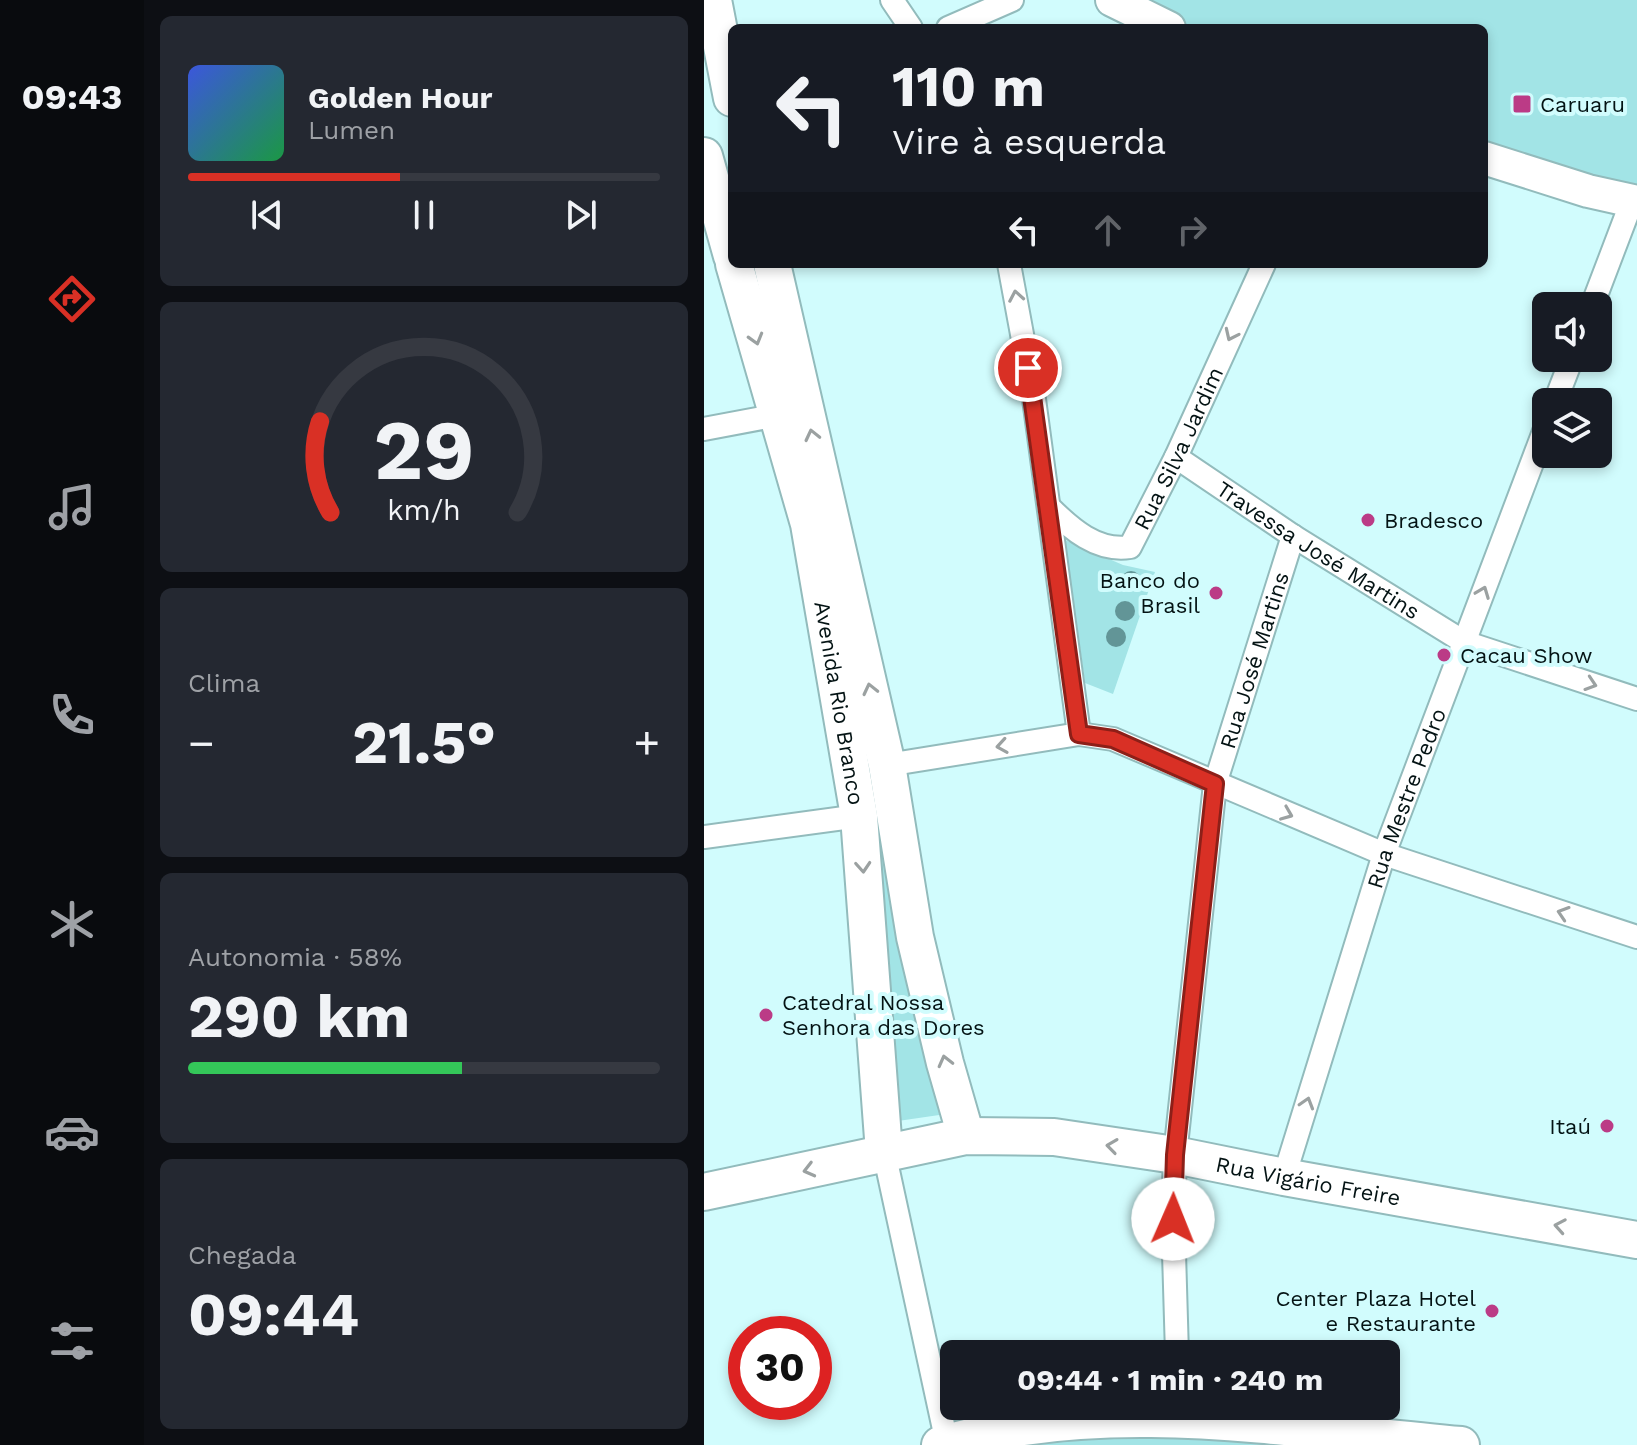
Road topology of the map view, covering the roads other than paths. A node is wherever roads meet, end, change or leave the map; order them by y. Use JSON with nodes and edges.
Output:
{"nodes":[{"id":1,"x":713,"y":0,"type":"edge"},
{"id":2,"x":892,"y":0,"type":"edge"},
{"id":3,"x":1012,"y":0,"type":"edge"},
{"id":4,"x":1112,"y":0,"type":"edge"},
{"id":5,"x":908,"y":24,"type":"edge"},
{"id":6,"x":957,"y":24,"type":"edge"},
{"id":7,"x":1161,"y":24,"type":"edge"},
{"id":8,"x":728,"y":74,"type":"edge"},
{"id":9,"x":704,"y":156,"type":"edge"},
{"id":10,"x":1488,"y":159,"type":"edge"},
{"id":11,"x":1634,"y":202,"type":"edge"},
{"id":12,"x":728,"y":242,"type":"edge"},
{"id":13,"x":735,"y":268,"type":"edge"},
{"id":14,"x":773,"y":268,"type":"edge"},
{"id":15,"x":1010,"y":268,"type":"edge"},
{"id":16,"x":1262,"y":268,"type":"edge"},
{"id":17,"x":1598,"y":292,"type":"edge"},
{"id":18,"x":778,"y":415,"type":"junction"},
{"id":19,"x":704,"y":429,"type":"edge"},
{"id":20,"x":1176,"y":457,"type":"junction"},
{"id":21,"x":1532,"y":463,"type":"edge"},
{"id":22,"x":1049,"y":507,"type":"junction"},
{"id":23,"x":1293,"y":536,"type":"junction"},
{"id":24,"x":1464,"y":642,"type":"junction"},
{"id":25,"x":1637,"y":699,"type":"edge"},
{"id":26,"x":1079,"y":734,"type":"junction"},
{"id":27,"x":887,"y":765,"type":"junction"},
{"id":28,"x":1215,"y":784,"type":"junction"},
{"id":29,"x":859,"y":816,"type":"junction"},
{"id":30,"x":704,"y":837,"type":"edge"},
{"id":31,"x":1384,"y":854,"type":"junction"},
{"id":32,"x":1637,"y":937,"type":"edge"},
{"id":33,"x":966,"y":1136,"type":"junction"},
{"id":34,"x":884,"y":1152,"type":"junction"},
{"id":35,"x":1175,"y":1155,"type":"junction"},
{"id":36,"x":1284,"y":1177,"type":"junction"},
{"id":37,"x":704,"y":1192,"type":"edge"},
{"id":38,"x":1637,"y":1240,"type":"edge"},
{"id":39,"x":1177,"y":1340,"type":"edge"},
{"id":40,"x":1179,"y":1423,"type":"edge"},
{"id":41,"x":1360,"y":1440,"type":"edge"},
{"id":42,"x":944,"y":1444,"type":"edge"},
{"id":43,"x":1461,"y":1445,"type":"edge"}],
"edges":[{"from":1,"to":8,"type":"main road"},
{"from":2,"to":5,"type":"street"},
{"from":3,"to":6,"type":"street"},
{"from":4,"to":7,"type":"main road"},
{"from":9,"to":12,"type":"main road"},
{"from":10,"to":11,"type":"main road"},
{"from":11,"to":17,"type":"street"},
{"from":13,"to":18,"type":"main road","name":"Avenida Rio Branco","one_way":true},
{"from":27,"to":14,"type":"main road","name":"Avenida Rio Branco","one_way":true},
{"from":22,"to":15,"type":"street","one_way":true},
{"from":16,"to":20,"type":"street","name":"Rua Silva Jardim","one_way":true},
{"from":18,"to":19,"type":"street"},
{"from":18,"to":29,"type":"main road","name":"Avenida Rio Branco"},
{"from":20,"to":22,"type":"street","name":"Rua Silva Jardim"},
{"from":20,"to":23,"type":"street","name":"Travessa José Martins"},
{"from":24,"to":21,"type":"street","name":"Rua Mestre Pedro","one_way":true},
{"from":22,"to":26,"type":"street"},
{"from":23,"to":24,"type":"street","name":"Travessa José Martins"},
{"from":23,"to":28,"type":"street","name":"Rua José Martins"},
{"from":24,"to":25,"type":"street","name":"Travessa José Martins","one_way":true},
{"from":24,"to":31,"type":"street","name":"Rua Mestre Pedro"},
{"from":26,"to":27,"type":"street","one_way":true},
{"from":26,"to":28,"type":"street"},
{"from":27,"to":29,"type":"street"},
{"from":33,"to":27,"type":"main road","name":"Avenida Rio Branco","one_way":true},
{"from":28,"to":31,"type":"street","one_way":true},
{"from":28,"to":35,"type":"street","name":"Rua José Martins"},
{"from":29,"to":30,"type":"street"},
{"from":29,"to":34,"type":"main road","name":"Avenida Rio Branco","one_way":true},
{"from":32,"to":31,"type":"street","one_way":true},
{"from":36,"to":31,"type":"street","name":"Rua Mestre Pedro","one_way":true},
{"from":33,"to":34,"type":"main road","name":"Rua Vigário Freire"},
{"from":35,"to":33,"type":"main road","name":"Rua Vigário Freire","one_way":true},
{"from":34,"to":37,"type":"main road","name":"Rua Vigário Freire","one_way":true},
{"from":34,"to":42,"type":"street"},
{"from":35,"to":36,"type":"main road","name":"Rua Vigário Freire"},
{"from":35,"to":39,"type":"street","name":"Rua José Martins"},
{"from":38,"to":36,"type":"main road","name":"Rua Vigário Freire","one_way":true},
{"from":40,"to":41,"type":"main road"},
{"from":40,"to":42,"type":"main road"},
{"from":41,"to":43,"type":"main road"}]}
